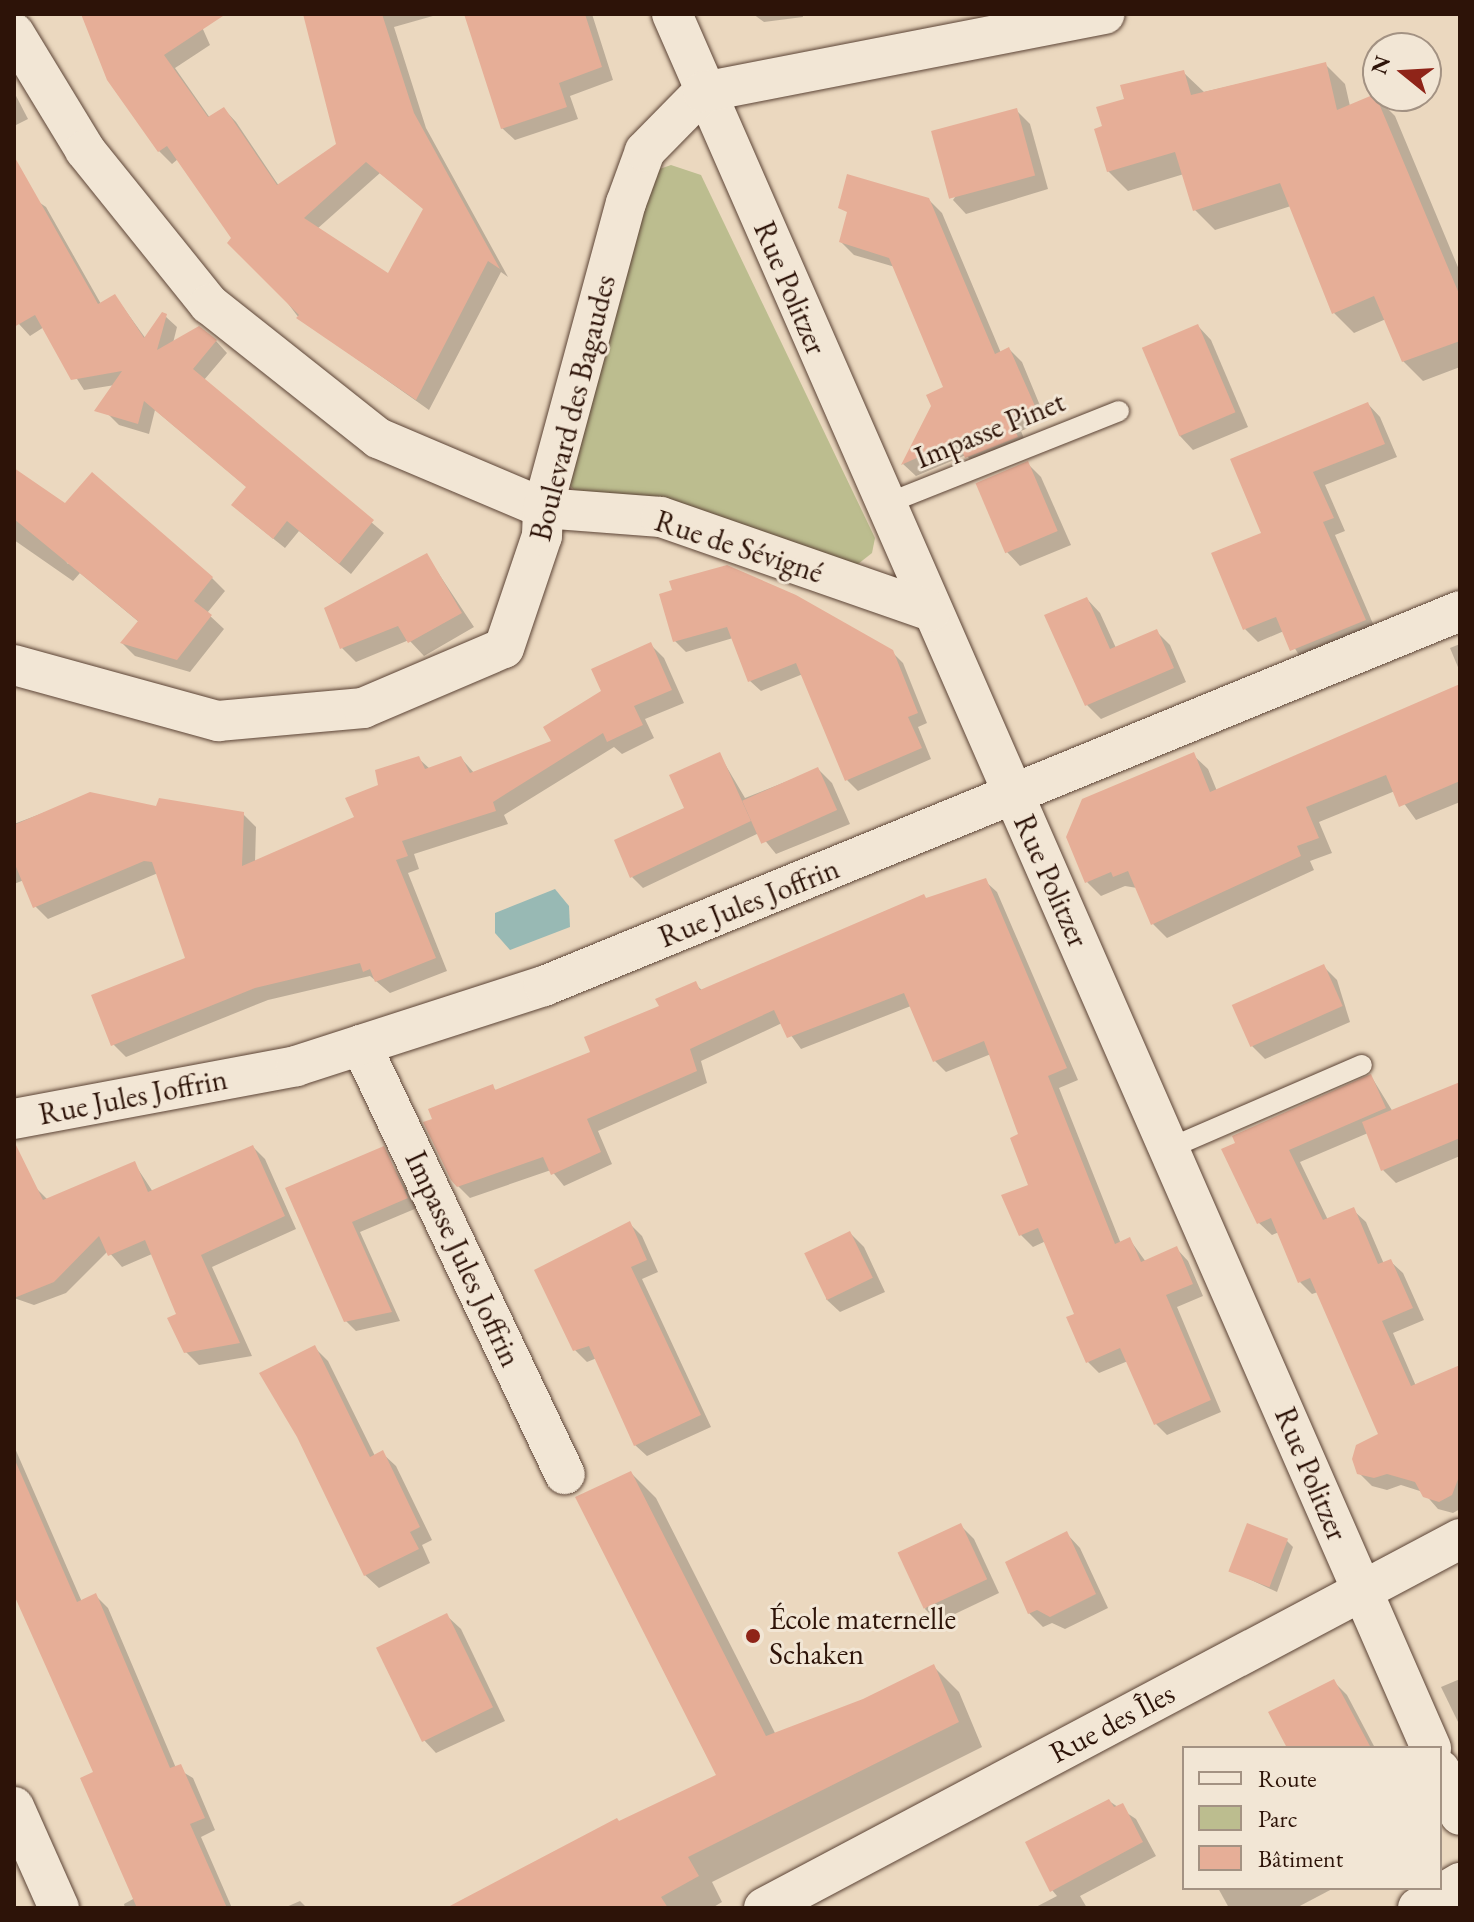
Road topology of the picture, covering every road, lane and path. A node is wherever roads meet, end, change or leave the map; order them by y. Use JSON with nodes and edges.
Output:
{"nodes":[{"id":1,"x":672,"y":14,"type":"edge"},
{"id":2,"x":1105,"y":14,"type":"edge"},
{"id":3,"x":14,"y":33,"type":"edge"},
{"id":4,"x":703,"y":92,"type":"junction"},
{"id":5,"x":1119,"y":411,"type":"dead end"},
{"id":6,"x":883,"y":505,"type":"junction"},
{"id":7,"x":543,"y":508,"type":"junction"},
{"id":8,"x":931,"y":611,"type":"junction"},
{"id":9,"x":1460,"y":611,"type":"edge"},
{"id":10,"x":14,"y":665,"type":"edge"},
{"id":11,"x":1013,"y":796,"type":"junction"},
{"id":12,"x":361,"y":1045,"type":"junction"},
{"id":13,"x":1362,"y":1065,"type":"dead end"},
{"id":14,"x":14,"y":1119,"type":"edge"},
{"id":15,"x":1170,"y":1148,"type":"junction"},
{"id":16,"x":565,"y":1474,"type":"dead end"},
{"id":17,"x":1460,"y":1539,"type":"edge"},
{"id":18,"x":1361,"y":1591,"type":"junction"},
{"id":19,"x":1430,"y":1746,"type":"edge"},
{"id":20,"x":1442,"y":1774,"type":"edge"},
{"id":21,"x":14,"y":1807,"type":"edge"},
{"id":22,"x":1460,"y":1815,"type":"edge"},
{"id":23,"x":1460,"y":1883,"type":"edge"},
{"id":24,"x":59,"y":1908,"type":"edge"},
{"id":25,"x":764,"y":1908,"type":"edge"},
{"id":26,"x":1418,"y":1908,"type":"edge"}],
"edges":[{"from":1,"to":4,"type":"street","name":"Rue Politzer"},
{"from":2,"to":4,"type":"street"},
{"from":3,"to":7,"type":"street","name":"Rue de Sévigné"},
{"from":4,"to":6,"type":"street","name":"Rue Politzer"},
{"from":4,"to":7,"type":"street","name":"Boulevard des Bagaudes"},
{"from":5,"to":6,"type":"lane","name":"Impasse Pinet"},
{"from":6,"to":8,"type":"street","name":"Rue Politzer"},
{"from":7,"to":8,"type":"street","name":"Rue de Sévigné"},
{"from":7,"to":10,"type":"street","name":"Boulevard des Bagaudes"},
{"from":8,"to":11,"type":"street","name":"Rue Politzer"},
{"from":9,"to":11,"type":"street","name":"Rue Jules Joffrin"},
{"from":11,"to":12,"type":"street","name":"Rue Jules Joffrin"},
{"from":11,"to":15,"type":"street","name":"Rue Politzer"},
{"from":12,"to":14,"type":"street","name":"Rue Jules Joffrin"},
{"from":12,"to":16,"type":"street","name":"Impasse Jules Joffrin"},
{"from":13,"to":15,"type":"lane"},
{"from":15,"to":18,"type":"street","name":"Rue Politzer"},
{"from":17,"to":18,"type":"street","name":"Rue des Îles"},
{"from":18,"to":19,"type":"street","name":"Rue Politzer"},
{"from":18,"to":25,"type":"street","name":"Rue des Îles"},
{"from":20,"to":22,"type":"street"},
{"from":21,"to":24,"type":"street"},
{"from":23,"to":26,"type":"street"}]}
